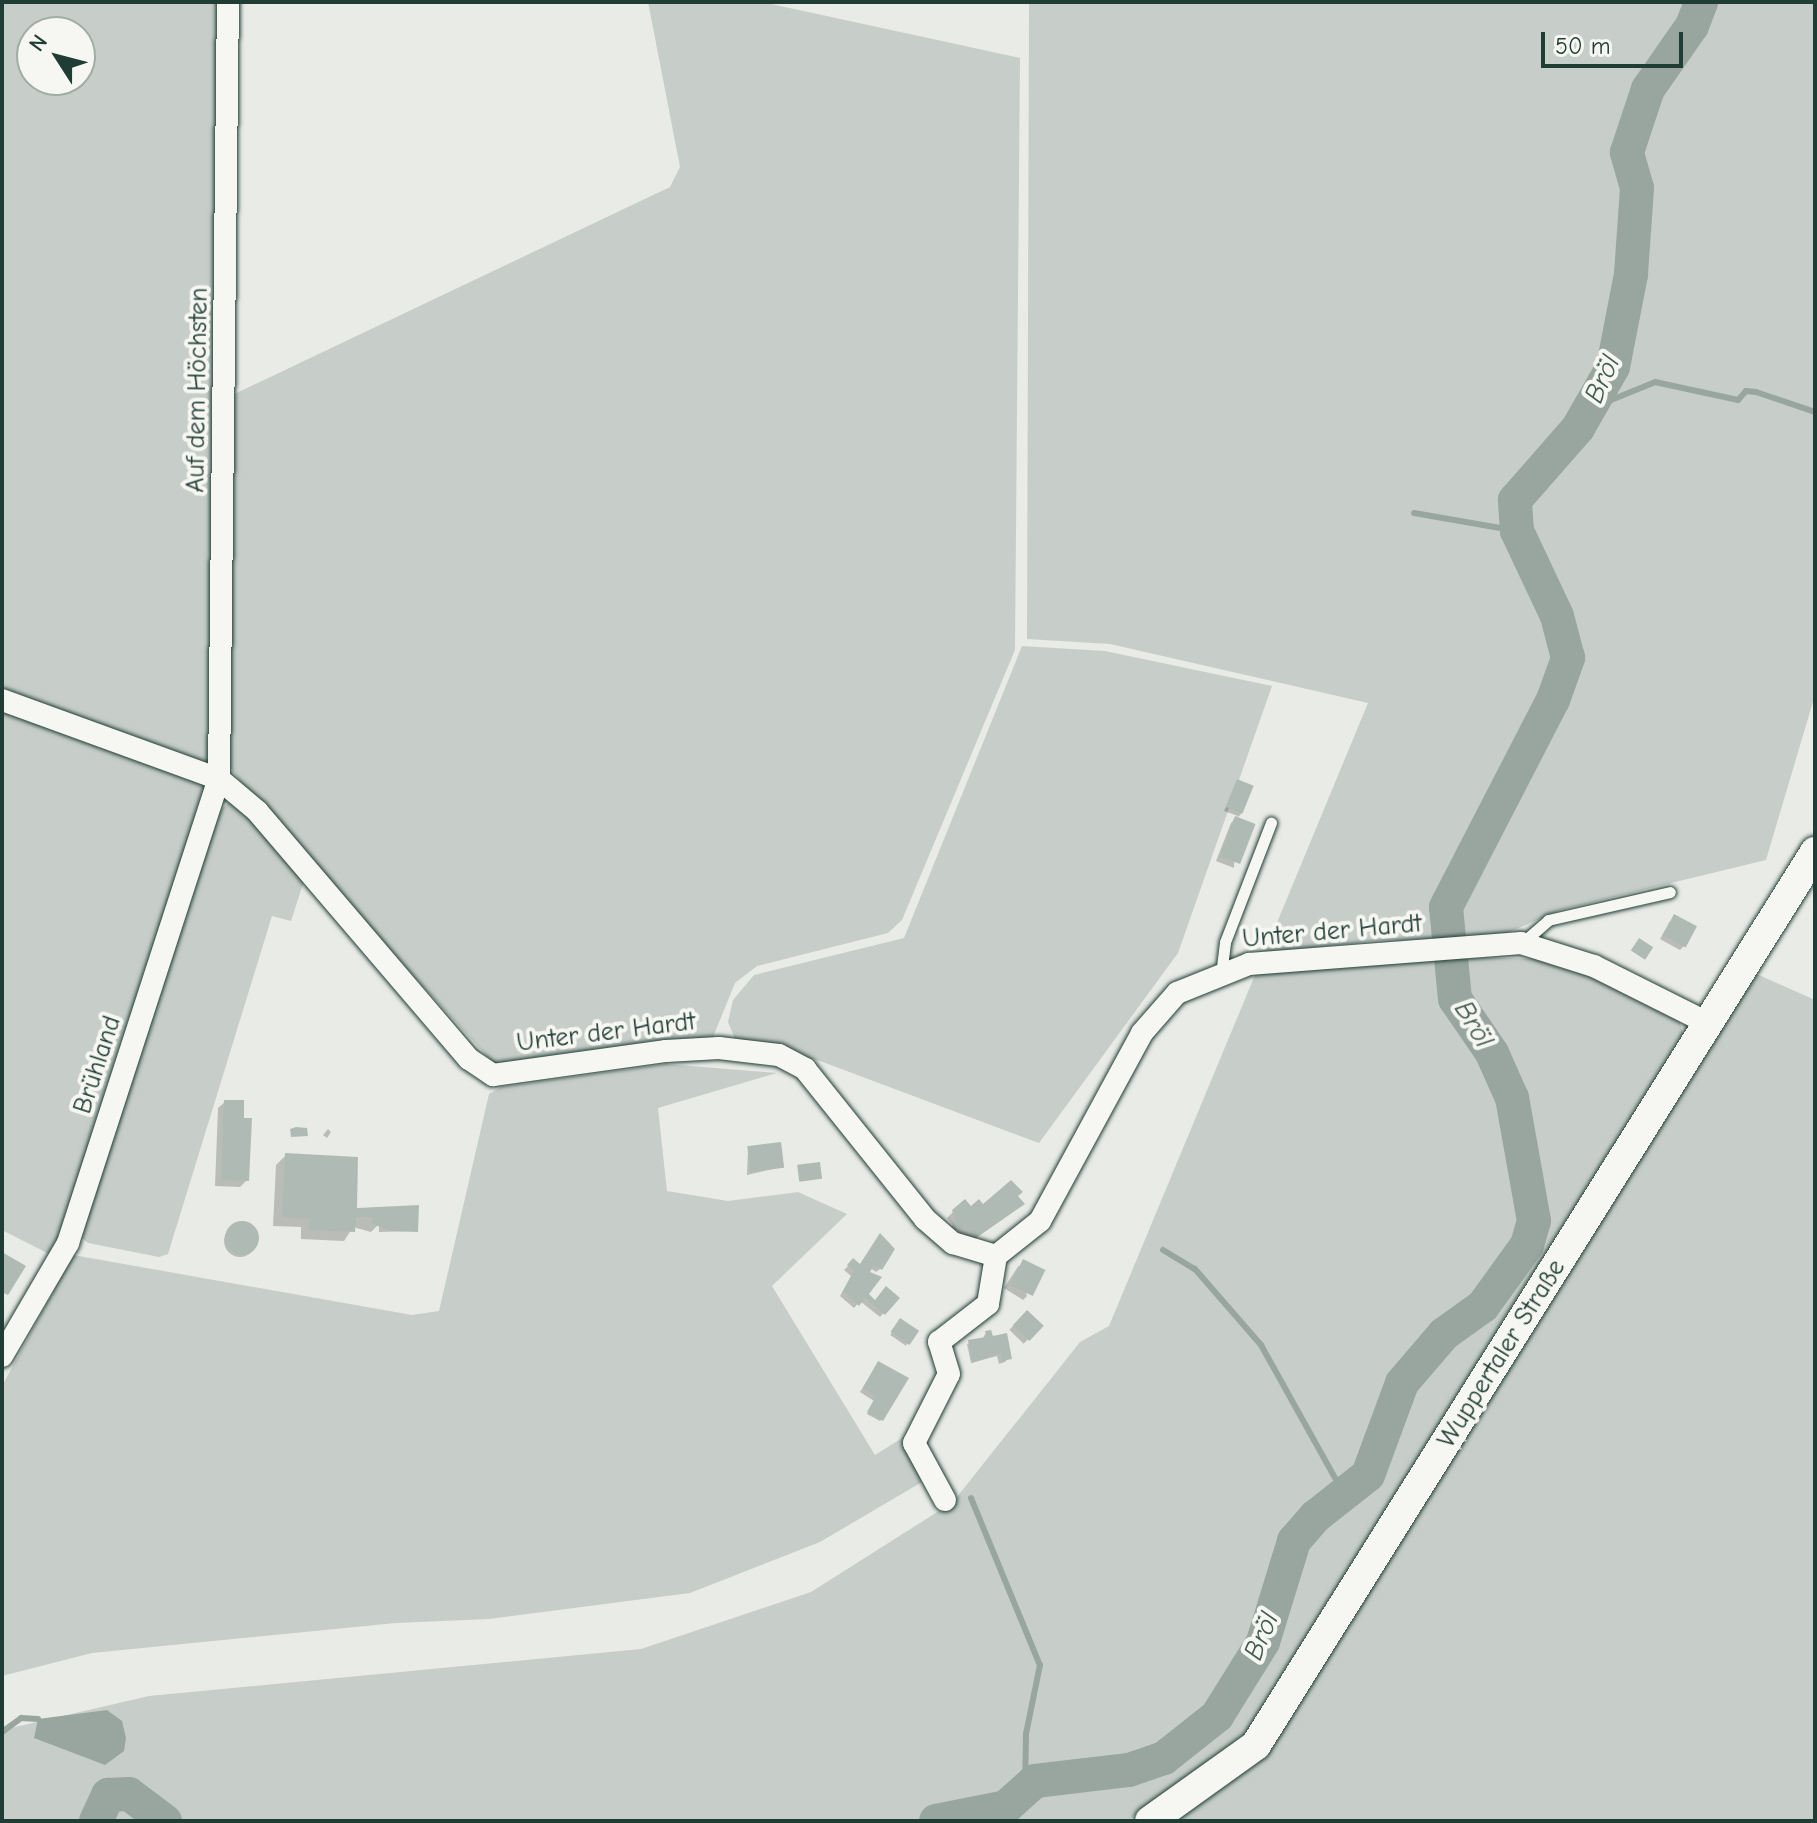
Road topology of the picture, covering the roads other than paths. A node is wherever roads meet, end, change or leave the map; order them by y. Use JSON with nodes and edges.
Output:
{"nodes":[{"id":1,"x":228,"y":2,"type":"edge"},
{"id":2,"x":2,"y":700,"type":"edge"},
{"id":3,"x":219,"y":779,"type":"junction"},
{"id":4,"x":1271,"y":823,"type":"dead end"},
{"id":5,"x":1815,"y":852,"type":"edge"},
{"id":6,"x":1670,"y":892,"type":"dead end"},
{"id":7,"x":1521,"y":943,"type":"junction"},
{"id":8,"x":1221,"y":975,"type":"junction"},
{"id":9,"x":1708,"y":1023,"type":"junction"},
{"id":10,"x":996,"y":1256,"type":"junction"},
{"id":11,"x":2,"y":1356,"type":"edge"},
{"id":12,"x":945,"y":1500,"type":"dead end"},
{"id":13,"x":1150,"y":1821,"type":"edge"}],
"edges":[{"from":1,"to":3,"type":"street","name":"Auf dem Höchsten"},
{"from":2,"to":3,"type":"street"},
{"from":3,"to":10,"type":"street","name":"Unter der Hardt"},
{"from":3,"to":11,"type":"street","name":"Brühland"},
{"from":4,"to":8,"type":"lane"},
{"from":5,"to":9,"type":"main road","name":"Wuppertaler Straße"},
{"from":6,"to":7,"type":"lane"},
{"from":7,"to":8,"type":"street","name":"Unter der Hardt"},
{"from":7,"to":9,"type":"street","name":"Unter der Hardt"},
{"from":8,"to":10,"type":"street","name":"Unter der Hardt"},
{"from":9,"to":13,"type":"main road","name":"Wuppertaler Straße"},
{"from":10,"to":12,"type":"street"}]}
